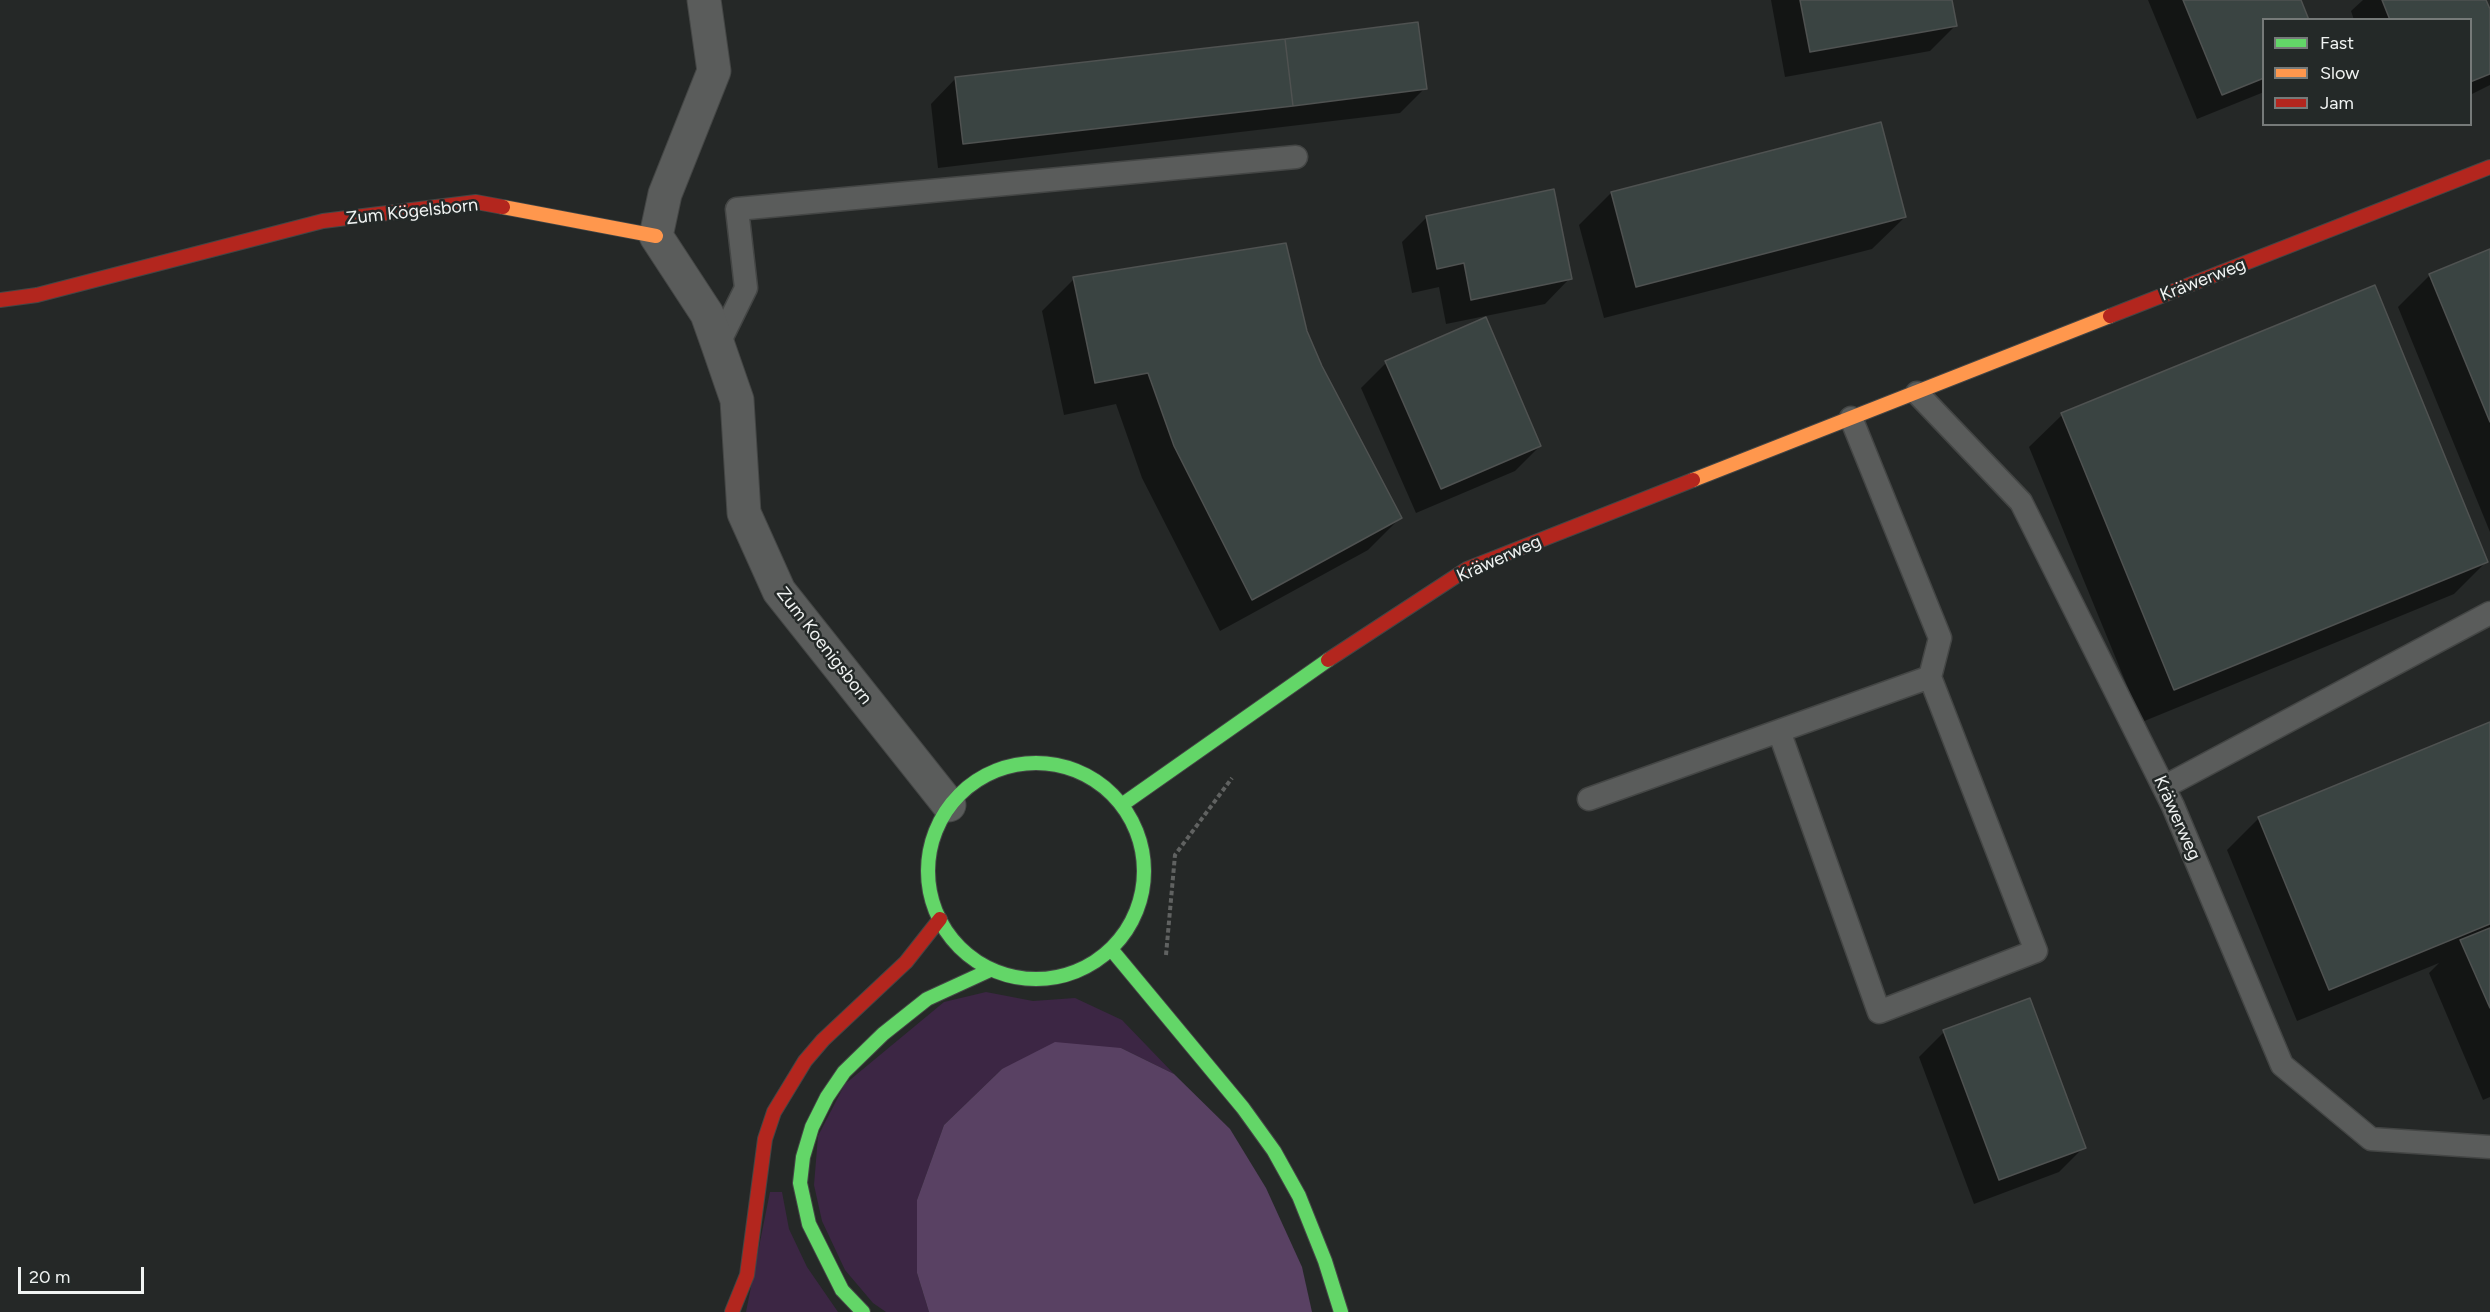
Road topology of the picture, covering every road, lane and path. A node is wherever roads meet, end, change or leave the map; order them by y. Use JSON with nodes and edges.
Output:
{"nodes":[{"id":1,"x":704,"y":0,"type":"edge"},
{"id":2,"x":1296,"y":157,"type":"dead end"},
{"id":3,"x":2490,"y":167,"type":"edge"},
{"id":4,"x":656,"y":236,"type":"junction"},
{"id":5,"x":0,"y":300,"type":"edge"},
{"id":6,"x":718,"y":345,"type":"junction"},
{"id":7,"x":1917,"y":393,"type":"junction"},
{"id":8,"x":1851,"y":418,"type":"junction"},
{"id":9,"x":2490,"y":613,"type":"edge"},
{"id":10,"x":1930,"y":677,"type":"junction"},
{"id":11,"x":1779,"y":731,"type":"junction"},
{"id":12,"x":1235,"y":775,"type":"dead end"},
{"id":13,"x":2164,"y":787,"type":"junction"},
{"id":14,"x":1588,"y":799,"type":"dead end"},
{"id":15,"x":1123,"y":804,"type":"junction"},
{"id":16,"x":950,"y":805,"type":"junction"},
{"id":17,"x":940,"y":920,"type":"junction"},
{"id":18,"x":1111,"y":950,"type":"junction"},
{"id":19,"x":1167,"y":963,"type":"dead end"},
{"id":20,"x":988,"y":971,"type":"junction"},
{"id":21,"x":2490,"y":1146,"type":"edge"},
{"id":22,"x":732,"y":1312,"type":"edge"},
{"id":23,"x":863,"y":1312,"type":"edge"},
{"id":24,"x":1341,"y":1312,"type":"edge"}],
"edges":[{"from":1,"to":4,"type":"street"},
{"from":2,"to":6,"type":"lane"},
{"from":3,"to":7,"type":"street","name":"Kräwerweg"},
{"from":4,"to":5,"type":"street","name":"Zum Kögelsborn"},
{"from":4,"to":6,"type":"street","name":"Zum Koenigsborn"},
{"from":6,"to":16,"type":"street","name":"Zum Koenigsborn"},
{"from":7,"to":8,"type":"street","name":"Kräwerweg"},
{"from":7,"to":13,"type":"lane","name":"Kräwerweg"},
{"from":8,"to":10,"type":"lane"},
{"from":8,"to":15,"type":"street","name":"Kräwerweg"},
{"from":9,"to":13,"type":"lane"},
{"from":10,"to":11,"type":"lane"},
{"from":10,"to":11,"type":"lane"},
{"from":11,"to":14,"type":"lane"},
{"from":12,"to":19,"type":"path"},
{"from":13,"to":21,"type":"lane","name":"Kräwerweg"},
{"from":15,"to":16,"type":"street"},
{"from":15,"to":18,"type":"street"},
{"from":16,"to":17,"type":"street"},
{"from":17,"to":20,"type":"street"},
{"from":17,"to":22,"type":"street"},
{"from":18,"to":20,"type":"street"},
{"from":18,"to":24,"type":"street"},
{"from":20,"to":23,"type":"street"}]}
